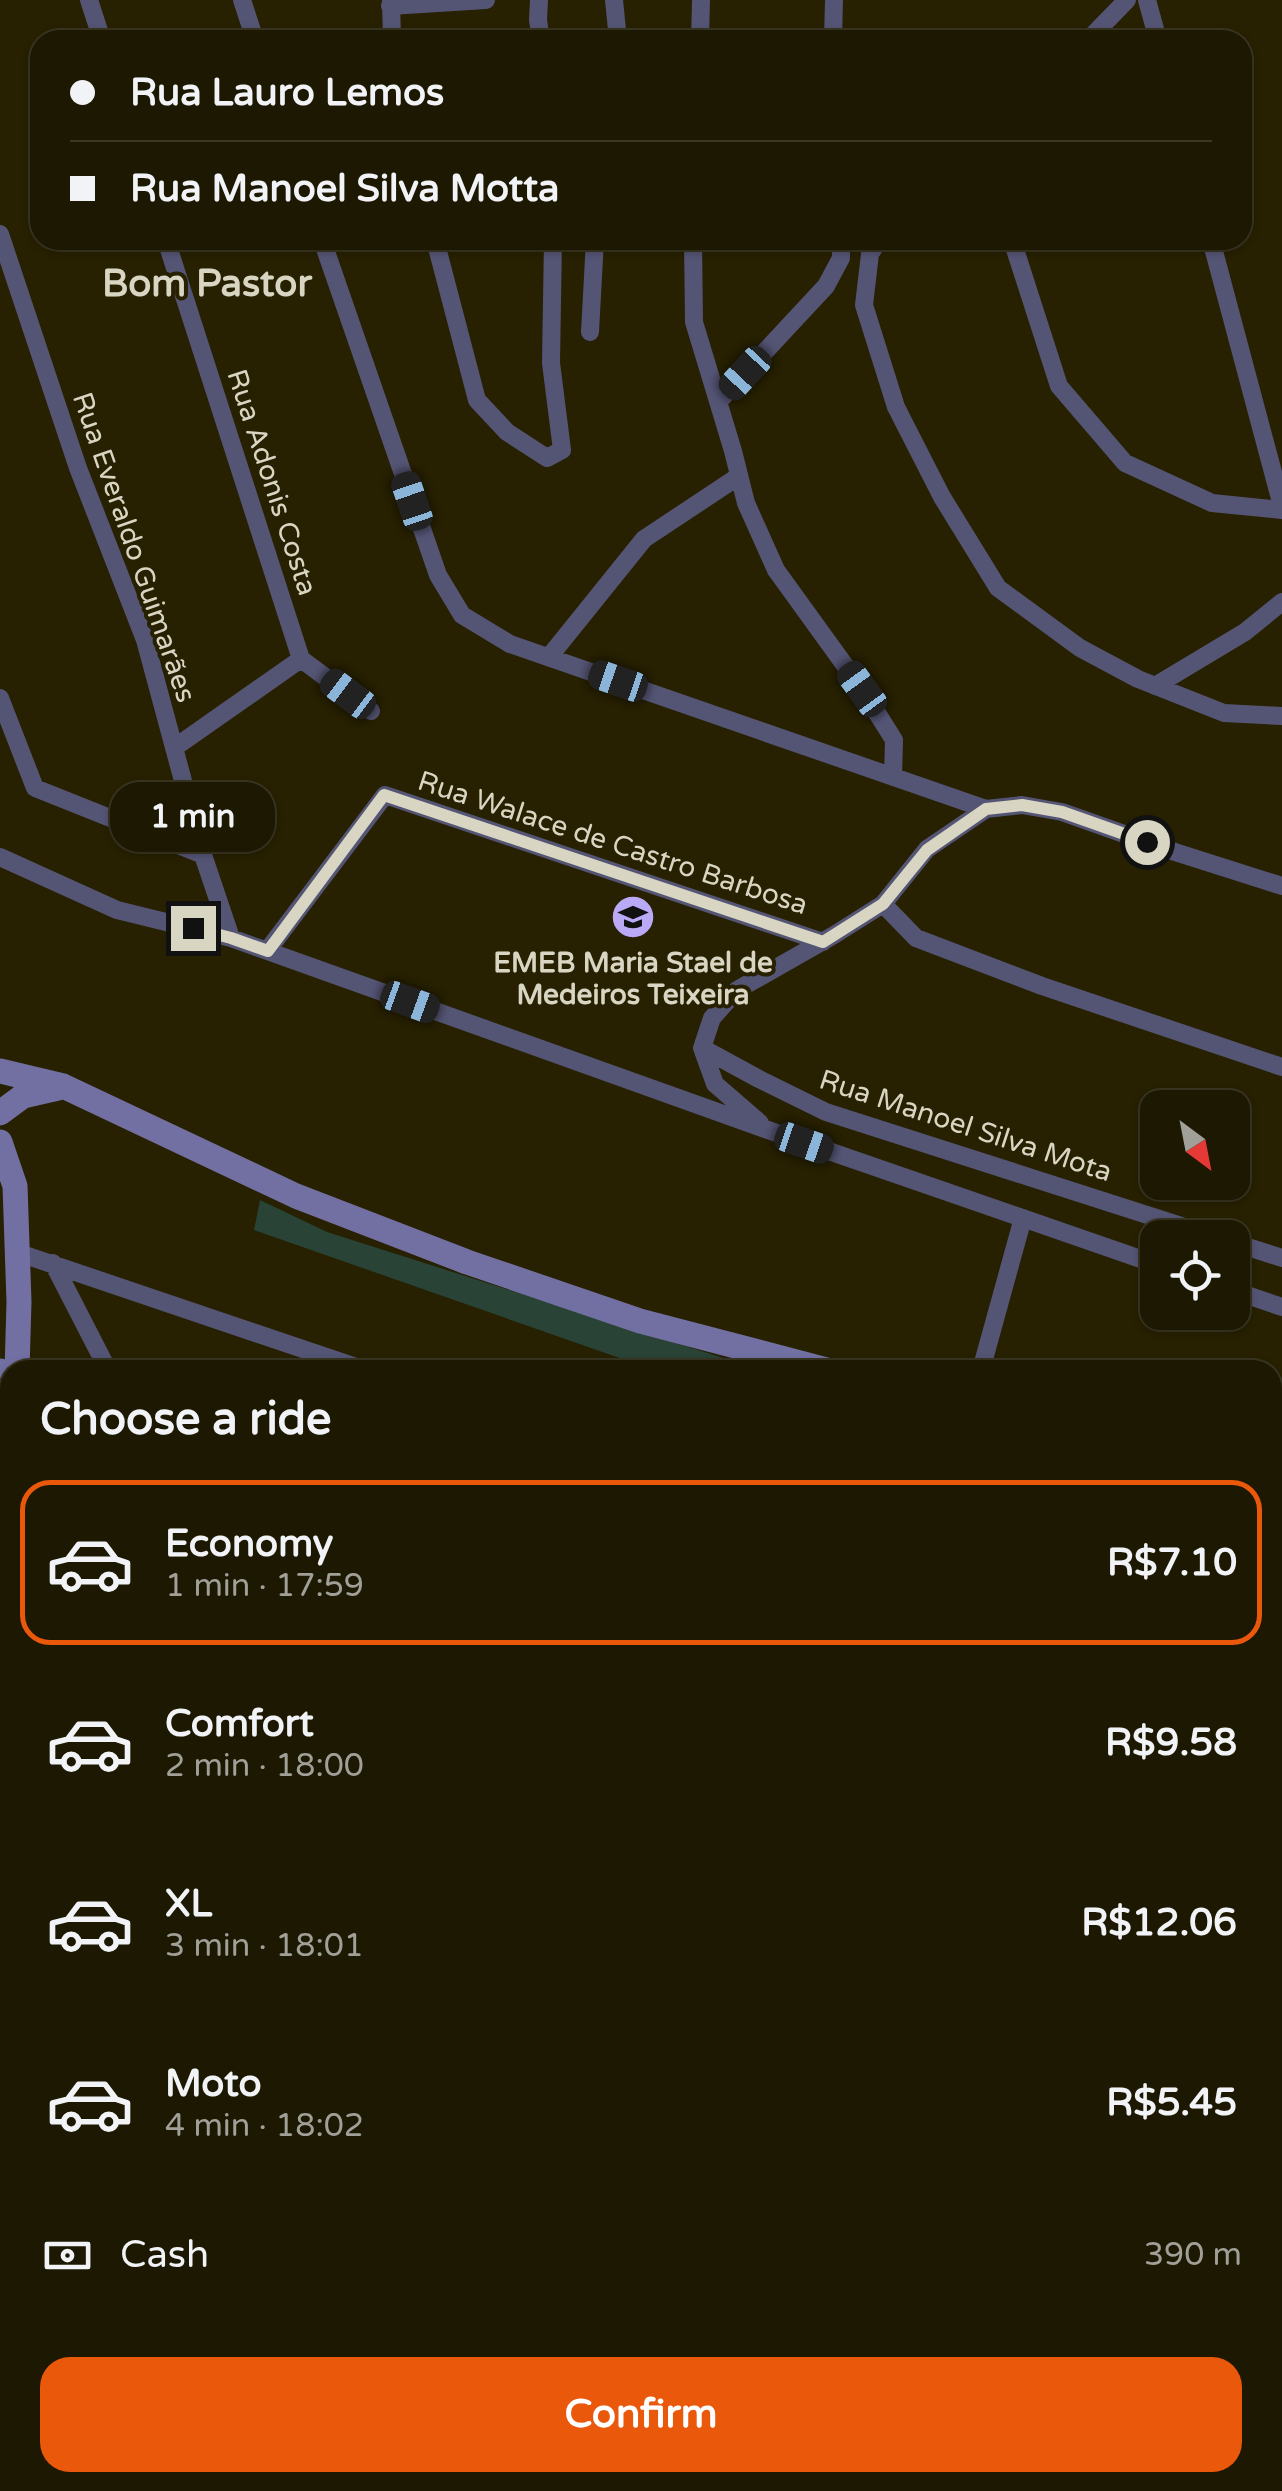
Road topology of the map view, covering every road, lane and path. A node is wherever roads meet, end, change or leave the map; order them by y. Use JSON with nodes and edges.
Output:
{"nodes":[{"id":1,"x":89,"y":0,"type":"edge"},
{"id":2,"x":242,"y":0,"type":"edge"},
{"id":3,"x":486,"y":0,"type":"edge"},
{"id":4,"x":538,"y":0,"type":"edge"},
{"id":5,"x":614,"y":0,"type":"edge"},
{"id":6,"x":700,"y":0,"type":"edge"},
{"id":7,"x":834,"y":0,"type":"edge"},
{"id":8,"x":1127,"y":0,"type":"edge"},
{"id":9,"x":1148,"y":0,"type":"edge"},
{"id":10,"x":390,"y":3,"type":"edge"},
{"id":11,"x":99,"y":30,"type":"edge"},
{"id":12,"x":252,"y":30,"type":"edge"},
{"id":13,"x":391,"y":30,"type":"edge"},
{"id":14,"x":540,"y":30,"type":"edge"},
{"id":15,"x":617,"y":30,"type":"edge"},
{"id":16,"x":700,"y":30,"type":"edge"},
{"id":17,"x":833,"y":30,"type":"edge"},
{"id":18,"x":1098,"y":30,"type":"edge"},
{"id":19,"x":1156,"y":30,"type":"edge"},
{"id":20,"x":0,"y":234,"type":"edge"},
{"id":21,"x":169,"y":250,"type":"edge"},
{"id":22,"x":325,"y":250,"type":"edge"},
{"id":23,"x":439,"y":250,"type":"edge"},
{"id":24,"x":553,"y":250,"type":"edge"},
{"id":25,"x":594,"y":250,"type":"edge"},
{"id":26,"x":693,"y":250,"type":"edge"},
{"id":27,"x":841,"y":250,"type":"edge"},
{"id":28,"x":873,"y":250,"type":"edge"},
{"id":29,"x":1015,"y":250,"type":"edge"},
{"id":30,"x":1214,"y":250,"type":"edge"},
{"id":31,"x":590,"y":332,"type":"dead end"},
{"id":32,"x":718,"y":402,"type":"junction"},
{"id":33,"x":739,"y":476,"type":"junction"},
{"id":34,"x":1282,"y":508,"type":"edge"},
{"id":35,"x":1282,"y":602,"type":"edge"},
{"id":36,"x":548,"y":657,"type":"junction"},
{"id":37,"x":301,"y":659,"type":"junction"},
{"id":38,"x":1155,"y":686,"type":"junction"},
{"id":39,"x":0,"y":698,"type":"edge"},
{"id":40,"x":371,"y":711,"type":"dead end"},
{"id":41,"x":1282,"y":716,"type":"edge"},
{"id":42,"x":174,"y":748,"type":"junction"},
{"id":43,"x":893,"y":777,"type":"junction"},
{"id":44,"x":986,"y":809,"type":"junction"},
{"id":45,"x":202,"y":855,"type":"junction"},
{"id":46,"x":0,"y":858,"type":"edge"},
{"id":47,"x":1282,"y":886,"type":"edge"},
{"id":48,"x":883,"y":904,"type":"junction"},
{"id":49,"x":231,"y":938,"type":"junction"},
{"id":50,"x":823,"y":942,"type":"junction"},
{"id":51,"x":268,"y":951,"type":"junction"},
{"id":52,"x":702,"y":1048,"type":"junction"},
{"id":53,"x":1282,"y":1068,"type":"edge"},
{"id":54,"x":0,"y":1071,"type":"edge"},
{"id":55,"x":63,"y":1086,"type":"junction"},
{"id":56,"x":0,"y":1113,"type":"edge"},
{"id":57,"x":768,"y":1130,"type":"junction"},
{"id":58,"x":0,"y":1142,"type":"edge"},
{"id":59,"x":1022,"y":1218,"type":"junction"},
{"id":60,"x":1162,"y":1220,"type":"edge"},
{"id":61,"x":9,"y":1248,"type":"edge"},
{"id":62,"x":1250,"y":1248,"type":"edge"},
{"id":63,"x":1140,"y":1258,"type":"edge"},
{"id":64,"x":1282,"y":1258,"type":"edge"},
{"id":65,"x":52,"y":1263,"type":"junction"},
{"id":66,"x":1250,"y":1296,"type":"edge"},
{"id":67,"x":1282,"y":1307,"type":"edge"},
{"id":68,"x":16,"y":1360,"type":"edge"},
{"id":69,"x":103,"y":1360,"type":"edge"},
{"id":70,"x":336,"y":1360,"type":"edge"},
{"id":71,"x":789,"y":1360,"type":"edge"},
{"id":72,"x":984,"y":1360,"type":"edge"}],
"edges":[{"from":1,"to":11,"type":"street"},
{"from":2,"to":12,"type":"street"},
{"from":3,"to":10,"type":"street"},
{"from":4,"to":14,"type":"street"},
{"from":5,"to":15,"type":"street"},
{"from":6,"to":16,"type":"street"},
{"from":7,"to":17,"type":"street"},
{"from":8,"to":18,"type":"street"},
{"from":9,"to":19,"type":"street"},
{"from":10,"to":13,"type":"street"},
{"from":20,"to":42,"type":"street","name":"Rua Everaldo Guimarães"},
{"from":21,"to":37,"type":"street","name":"Rua Adonis Costa"},
{"from":22,"to":36,"type":"street"},
{"from":23,"to":24,"type":"street"},
{"from":25,"to":31,"type":"street"},
{"from":26,"to":32,"type":"street"},
{"from":27,"to":32,"type":"street"},
{"from":28,"to":38,"type":"street"},
{"from":29,"to":34,"type":"street"},
{"from":30,"to":34,"type":"street"},
{"from":32,"to":33,"type":"street"},
{"from":33,"to":36,"type":"street"},
{"from":33,"to":43,"type":"street"},
{"from":35,"to":38,"type":"street"},
{"from":36,"to":43,"type":"street"},
{"from":37,"to":40,"type":"street"},
{"from":37,"to":42,"type":"street"},
{"from":38,"to":41,"type":"street"},
{"from":39,"to":45,"type":"street"},
{"from":42,"to":45,"type":"street","name":"Rua Everaldo Guimarães"},
{"from":43,"to":44,"type":"street"},
{"from":44,"to":47,"type":"street"},
{"from":44,"to":48,"type":"street"},
{"from":45,"to":49,"type":"street","name":"Rua Everaldo Guimarães"},
{"from":46,"to":49,"type":"street"},
{"from":48,"to":50,"type":"street"},
{"from":48,"to":53,"type":"street"},
{"from":49,"to":51,"type":"street"},
{"from":50,"to":51,"type":"street","name":"Rua Walace de Castro Barbosa"},
{"from":50,"to":52,"type":"street"},
{"from":51,"to":57,"type":"street"},
{"from":52,"to":57,"type":"street"},
{"from":52,"to":60,"type":"street","name":"Rua Manoel Silva Mota"},
{"from":54,"to":55,"type":"street"},
{"from":55,"to":56,"type":"street"},
{"from":55,"to":71,"type":"street"},
{"from":57,"to":59,"type":"street"},
{"from":58,"to":61,"type":"street"},
{"from":59,"to":63,"type":"street"},
{"from":59,"to":72,"type":"street"},
{"from":61,"to":65,"type":"street"},
{"from":61,"to":68,"type":"street"},
{"from":62,"to":64,"type":"street"},
{"from":65,"to":69,"type":"street"},
{"from":65,"to":70,"type":"street"},
{"from":66,"to":67,"type":"street"}]}
